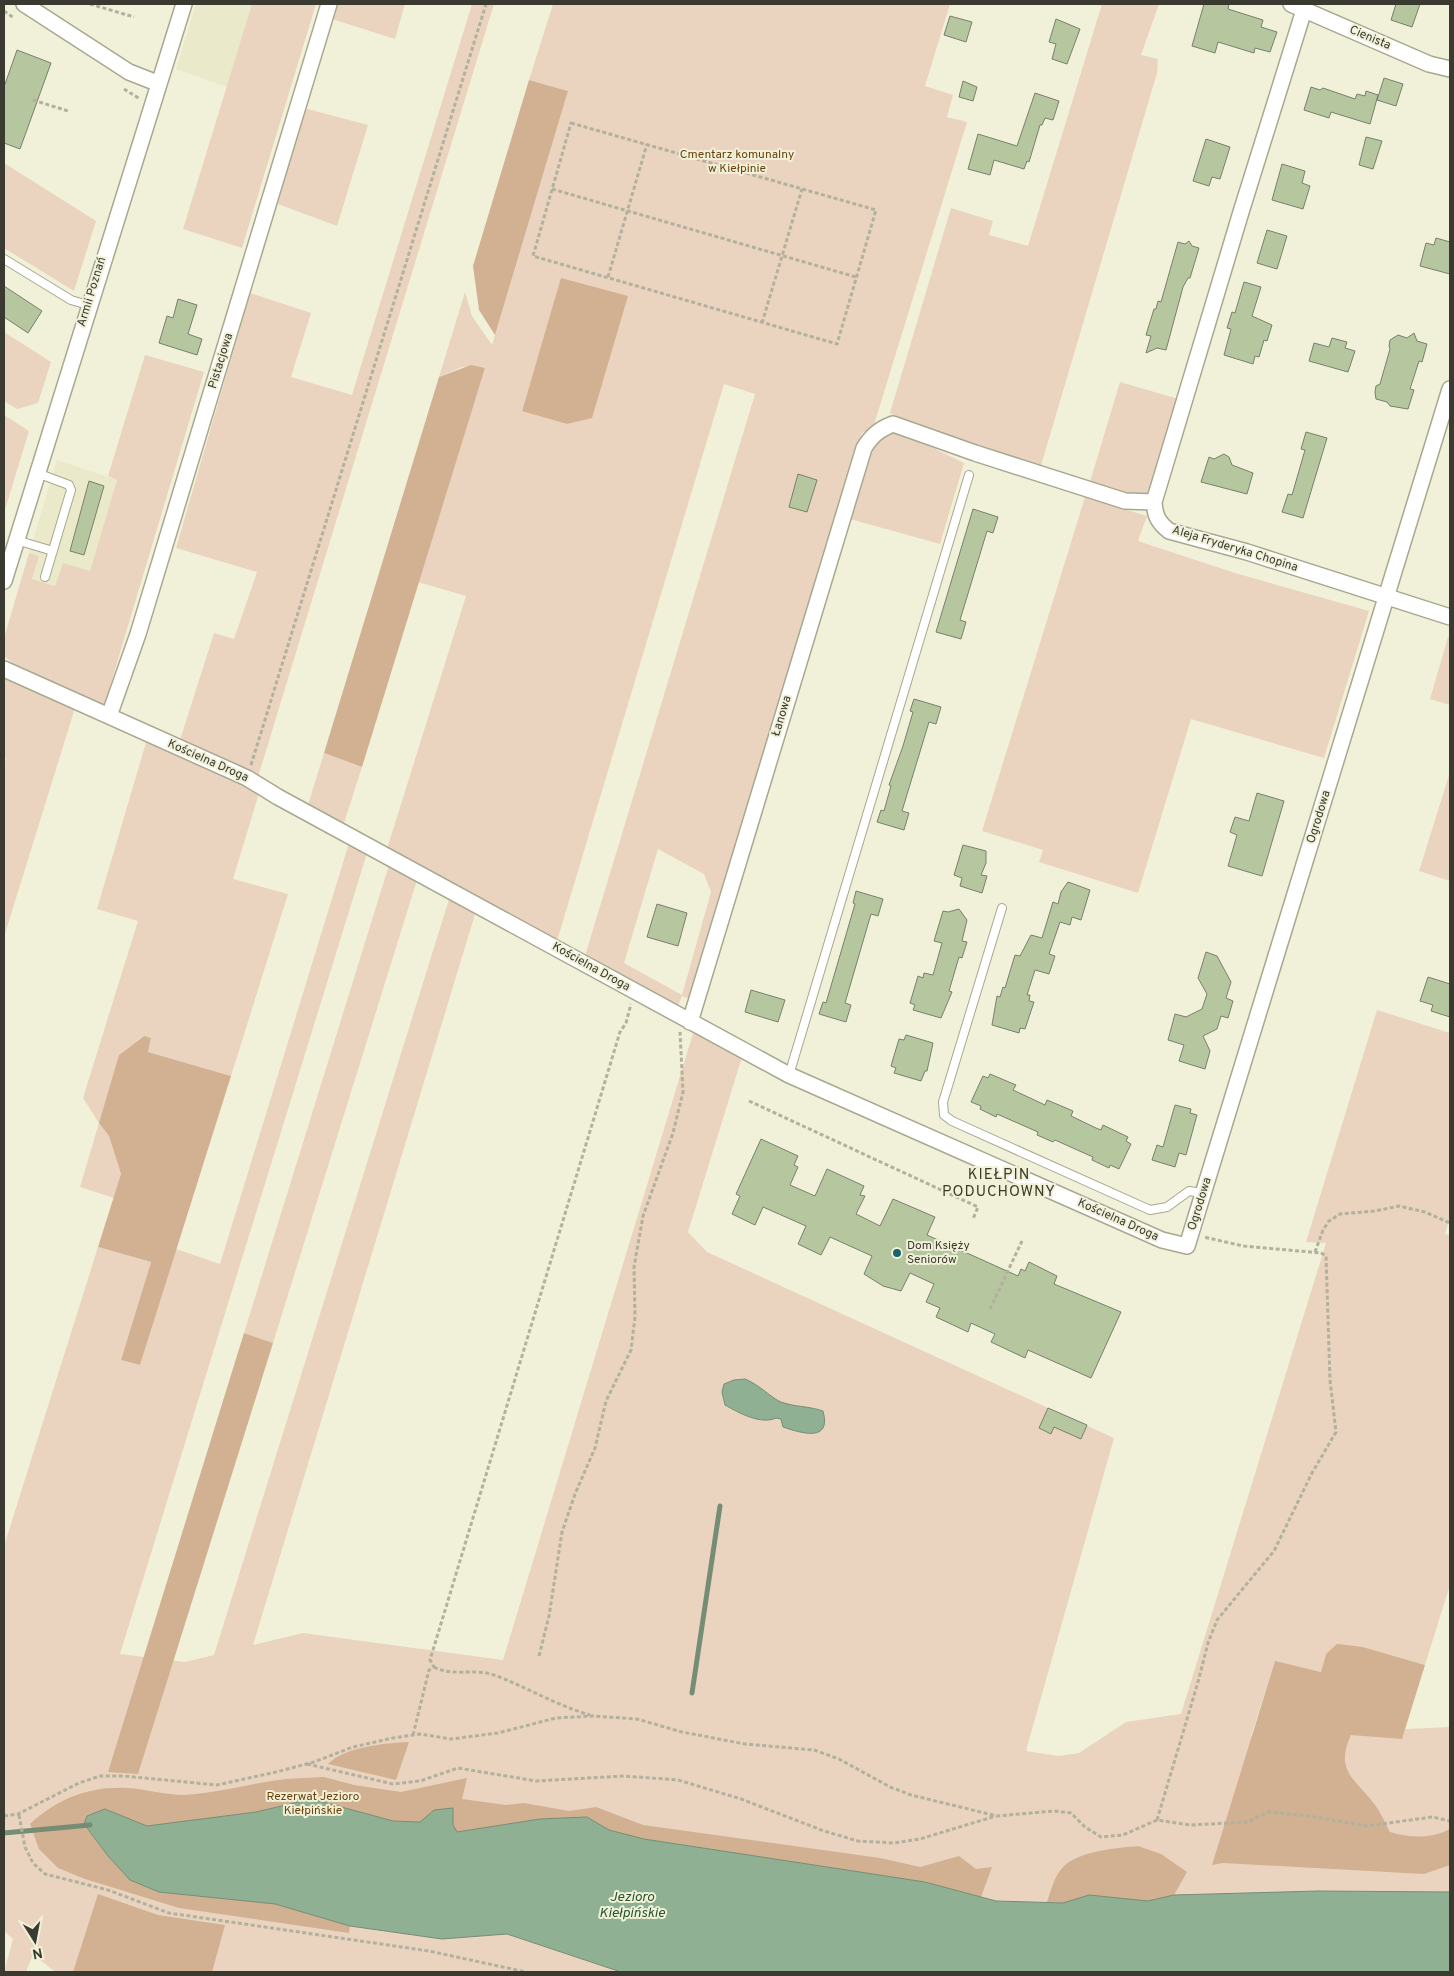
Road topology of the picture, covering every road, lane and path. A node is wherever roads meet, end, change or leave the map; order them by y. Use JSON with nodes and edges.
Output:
{"nodes":[{"id":1,"x":24,"y":4,"type":"edge"},
{"id":2,"x":90,"y":4,"type":"edge"},
{"id":3,"x":184,"y":4,"type":"edge"},
{"id":4,"x":330,"y":4,"type":"edge"},
{"id":5,"x":486,"y":4,"type":"edge"},
{"id":6,"x":1297,"y":7,"type":"edge"},
{"id":7,"x":134,"y":17,"type":"dead end"},
{"id":8,"x":1450,"y":69,"type":"edge"},
{"id":9,"x":157,"y":83,"type":"junction"},
{"id":10,"x":33,"y":100,"type":"dead end"},
{"id":11,"x":68,"y":112,"type":"dead end"},
{"id":12,"x":646,"y":144,"type":"junction"},
{"id":13,"x":552,"y":189,"type":"junction"},
{"id":14,"x":802,"y":189,"type":"junction"},
{"id":15,"x":627,"y":210,"type":"junction"},
{"id":16,"x":782,"y":255,"type":"junction"},
{"id":17,"x":4,"y":259,"type":"edge"},
{"id":18,"x":856,"y":277,"type":"junction"},
{"id":19,"x":608,"y":278,"type":"junction"},
{"id":20,"x":88,"y":305,"type":"junction"},
{"id":21,"x":762,"y":322,"type":"junction"},
{"id":22,"x":1450,"y":389,"type":"edge"},
{"id":23,"x":37,"y":473,"type":"junction"},
{"id":24,"x":969,"y":474,"type":"dead end"},
{"id":25,"x":1154,"y":502,"type":"junction"},
{"id":26,"x":16,"y":540,"type":"junction"},
{"id":27,"x":53,"y":551,"type":"junction"},
{"id":28,"x":45,"y":577,"type":"dead end"},
{"id":29,"x":4,"y":581,"type":"edge"},
{"id":30,"x":1387,"y":597,"type":"junction"},
{"id":31,"x":1450,"y":617,"type":"edge"},
{"id":32,"x":4,"y":669,"type":"edge"},
{"id":33,"x":109,"y":716,"type":"junction"},
{"id":34,"x":247,"y":778,"type":"junction"},
{"id":35,"x":1002,"y":908,"type":"dead end"},
{"id":36,"x":636,"y":992,"type":"junction"},
{"id":37,"x":685,"y":1019,"type":"junction"},
{"id":38,"x":789,"y":1075,"type":"junction"},
{"id":39,"x":749,"y":1101,"type":"dead end"},
{"id":40,"x":1203,"y":1193,"type":"junction"},
{"id":41,"x":974,"y":1219,"type":"dead end"},
{"id":42,"x":1450,"y":1223,"type":"edge"},
{"id":43,"x":1189,"y":1239,"type":"junction"},
{"id":44,"x":1022,"y":1241,"type":"dead end"},
{"id":45,"x":1315,"y":1252,"type":"junction"},
{"id":46,"x":990,"y":1309,"type":"dead end"},
{"id":47,"x":538,"y":1656,"type":"dead end"},
{"id":48,"x":434,"y":1667,"type":"junction"},
{"id":49,"x":593,"y":1716,"type":"junction"},
{"id":50,"x":413,"y":1735,"type":"junction"},
{"id":51,"x":307,"y":1764,"type":"junction"},
{"id":52,"x":18,"y":1814,"type":"junction"},
{"id":53,"x":4,"y":1816,"type":"edge"},
{"id":54,"x":996,"y":1816,"type":"junction"},
{"id":55,"x":1157,"y":1820,"type":"junction"},
{"id":56,"x":1450,"y":1821,"type":"edge"},
{"id":57,"x":526,"y":1972,"type":"edge"}],
"edges":[{"from":1,"to":9,"type":"street"},
{"from":2,"to":7,"type":"path"},
{"from":3,"to":9,"type":"street","name":"Armii Poznań"},
{"from":4,"to":33,"type":"street","name":"Pistacjowa"},
{"from":5,"to":34,"type":"path"},
{"from":6,"to":8,"type":"street","name":"Cienista"},
{"from":6,"to":25,"type":"street"},
{"from":9,"to":20,"type":"street","name":"Armii Poznań"},
{"from":10,"to":11,"type":"path"},
{"from":12,"to":13,"type":"path"},
{"from":12,"to":14,"type":"path"},
{"from":12,"to":15,"type":"path"},
{"from":13,"to":15,"type":"path"},
{"from":13,"to":19,"type":"path"},
{"from":14,"to":16,"type":"path"},
{"from":14,"to":18,"type":"path"},
{"from":15,"to":16,"type":"path"},
{"from":15,"to":19,"type":"path"},
{"from":16,"to":18,"type":"path"},
{"from":16,"to":21,"type":"path"},
{"from":17,"to":20,"type":"lane"},
{"from":18,"to":21,"type":"path"},
{"from":19,"to":21,"type":"path"},
{"from":20,"to":23,"type":"street","name":"Armii Poznań"},
{"from":22,"to":30,"type":"street","name":"Ogrodowa"},
{"from":23,"to":26,"type":"street","name":"Armii Poznań"},
{"from":23,"to":27,"type":"lane"},
{"from":24,"to":38,"type":"lane"},
{"from":25,"to":30,"type":"street","name":"Aleja Fryderyka Chopina"},
{"from":25,"to":37,"type":"street","name":"Łanowa"},
{"from":26,"to":27,"type":"lane"},
{"from":26,"to":29,"type":"street","name":"Armii Poznań"},
{"from":27,"to":28,"type":"lane"},
{"from":30,"to":31,"type":"street","name":"Aleja Fryderyka Chopina"},
{"from":30,"to":40,"type":"street","name":"Ogrodowa"},
{"from":32,"to":33,"type":"street","name":"Kościelna Droga"},
{"from":33,"to":34,"type":"street","name":"Kościelna Droga"},
{"from":34,"to":36,"type":"street","name":"Kościelna Droga"},
{"from":35,"to":40,"type":"lane"},
{"from":36,"to":37,"type":"street","name":"Kościelna Droga"},
{"from":36,"to":48,"type":"path"},
{"from":37,"to":38,"type":"street","name":"Kościelna Droga"},
{"from":37,"to":47,"type":"path"},
{"from":38,"to":43,"type":"street","name":"Kościelna Droga"},
{"from":39,"to":41,"type":"path"},
{"from":40,"to":43,"type":"street","name":"Ogrodowa"},
{"from":42,"to":45,"type":"path"},
{"from":43,"to":45,"type":"path"},
{"from":44,"to":46,"type":"path"},
{"from":45,"to":55,"type":"path"},
{"from":48,"to":49,"type":"path"},
{"from":48,"to":50,"type":"path"},
{"from":49,"to":50,"type":"path"},
{"from":49,"to":54,"type":"path"},
{"from":50,"to":51,"type":"path"},
{"from":51,"to":52,"type":"path"},
{"from":51,"to":54,"type":"path"},
{"from":52,"to":53,"type":"path"},
{"from":52,"to":57,"type":"path"},
{"from":54,"to":55,"type":"path"},
{"from":55,"to":56,"type":"path"}]}
